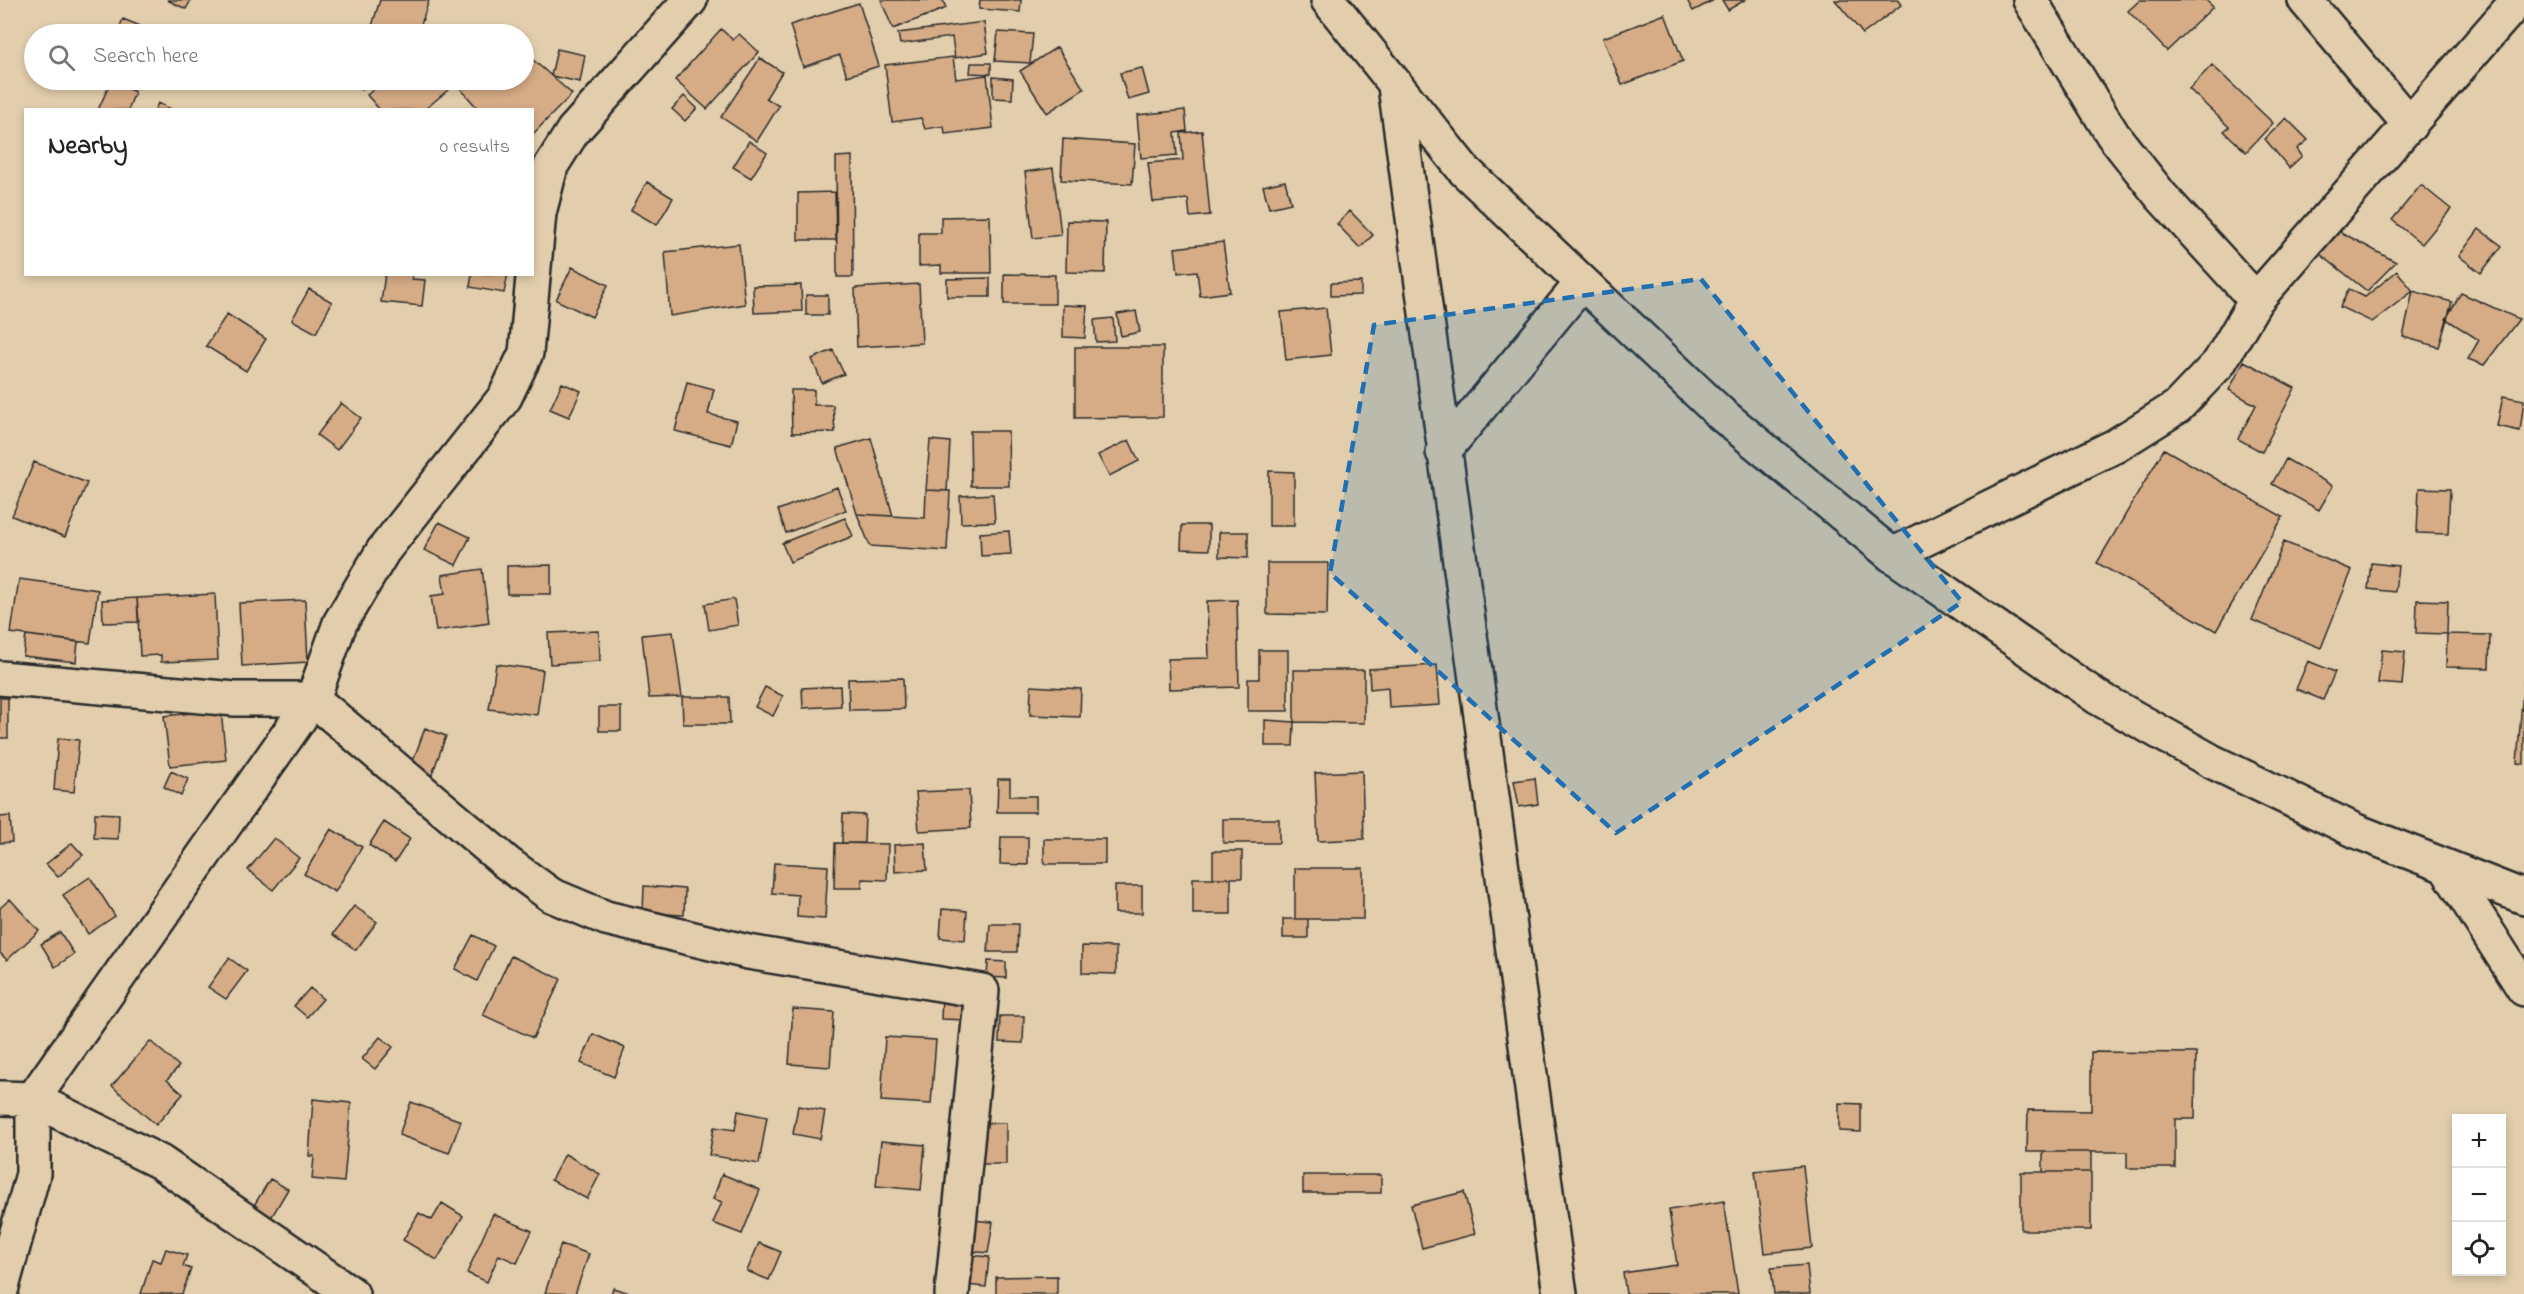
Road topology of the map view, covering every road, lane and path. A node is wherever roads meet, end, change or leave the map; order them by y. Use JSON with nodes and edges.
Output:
{"nodes":[{"id":1,"x":690,"y":0,"type":"edge"},
{"id":2,"x":1328,"y":0,"type":"edge"},
{"id":3,"x":2030,"y":0,"type":"edge"},
{"id":4,"x":2305,"y":0,"type":"edge"},
{"id":5,"x":2518,"y":0,"type":"edge"},
{"id":6,"x":1395,"y":86,"type":"junction"},
{"id":7,"x":2410,"y":125,"type":"junction"},
{"id":8,"x":534,"y":267,"type":"edge"},
{"id":9,"x":533,"y":276,"type":"edge"},
{"id":10,"x":1581,"y":284,"type":"junction"},
{"id":11,"x":2256,"y":300,"type":"junction"},
{"id":12,"x":1443,"y":452,"type":"junction"},
{"id":13,"x":1892,"y":555,"type":"junction"},
{"id":14,"x":0,"y":678,"type":"edge"},
{"id":15,"x":313,"y":699,"type":"junction"},
{"id":16,"x":2446,"y":867,"type":"junction"},
{"id":17,"x":2524,"y":897,"type":"edge"},
{"id":18,"x":2524,"y":989,"type":"edge"},
{"id":19,"x":0,"y":1098,"type":"edge"},
{"id":20,"x":33,"y":1099,"type":"junction"},
{"id":21,"x":0,"y":1294,"type":"edge"},
{"id":22,"x":352,"y":1294,"type":"edge"},
{"id":23,"x":952,"y":1294,"type":"edge"},
{"id":24,"x":1560,"y":1294,"type":"edge"}],
"edges":[{"from":1,"to":8,"type":"main road"},
{"from":2,"to":6,"type":"main road"},
{"from":3,"to":11,"type":"main road"},
{"from":4,"to":7,"type":"main road"},
{"from":5,"to":7,"type":"main road"},
{"from":6,"to":10,"type":"main road"},
{"from":6,"to":12,"type":"main road"},
{"from":7,"to":11,"type":"main road"},
{"from":9,"to":15,"type":"main road"},
{"from":10,"to":12,"type":"main road"},
{"from":10,"to":13,"type":"main road"},
{"from":11,"to":13,"type":"main road"},
{"from":12,"to":24,"type":"main road"},
{"from":13,"to":16,"type":"main road"},
{"from":14,"to":15,"type":"main road"},
{"from":15,"to":20,"type":"main road"},
{"from":15,"to":23,"type":"main road"},
{"from":16,"to":17,"type":"main road"},
{"from":16,"to":18,"type":"main road"},
{"from":19,"to":20,"type":"main road"},
{"from":20,"to":21,"type":"main road"},
{"from":20,"to":22,"type":"main road"}]}
